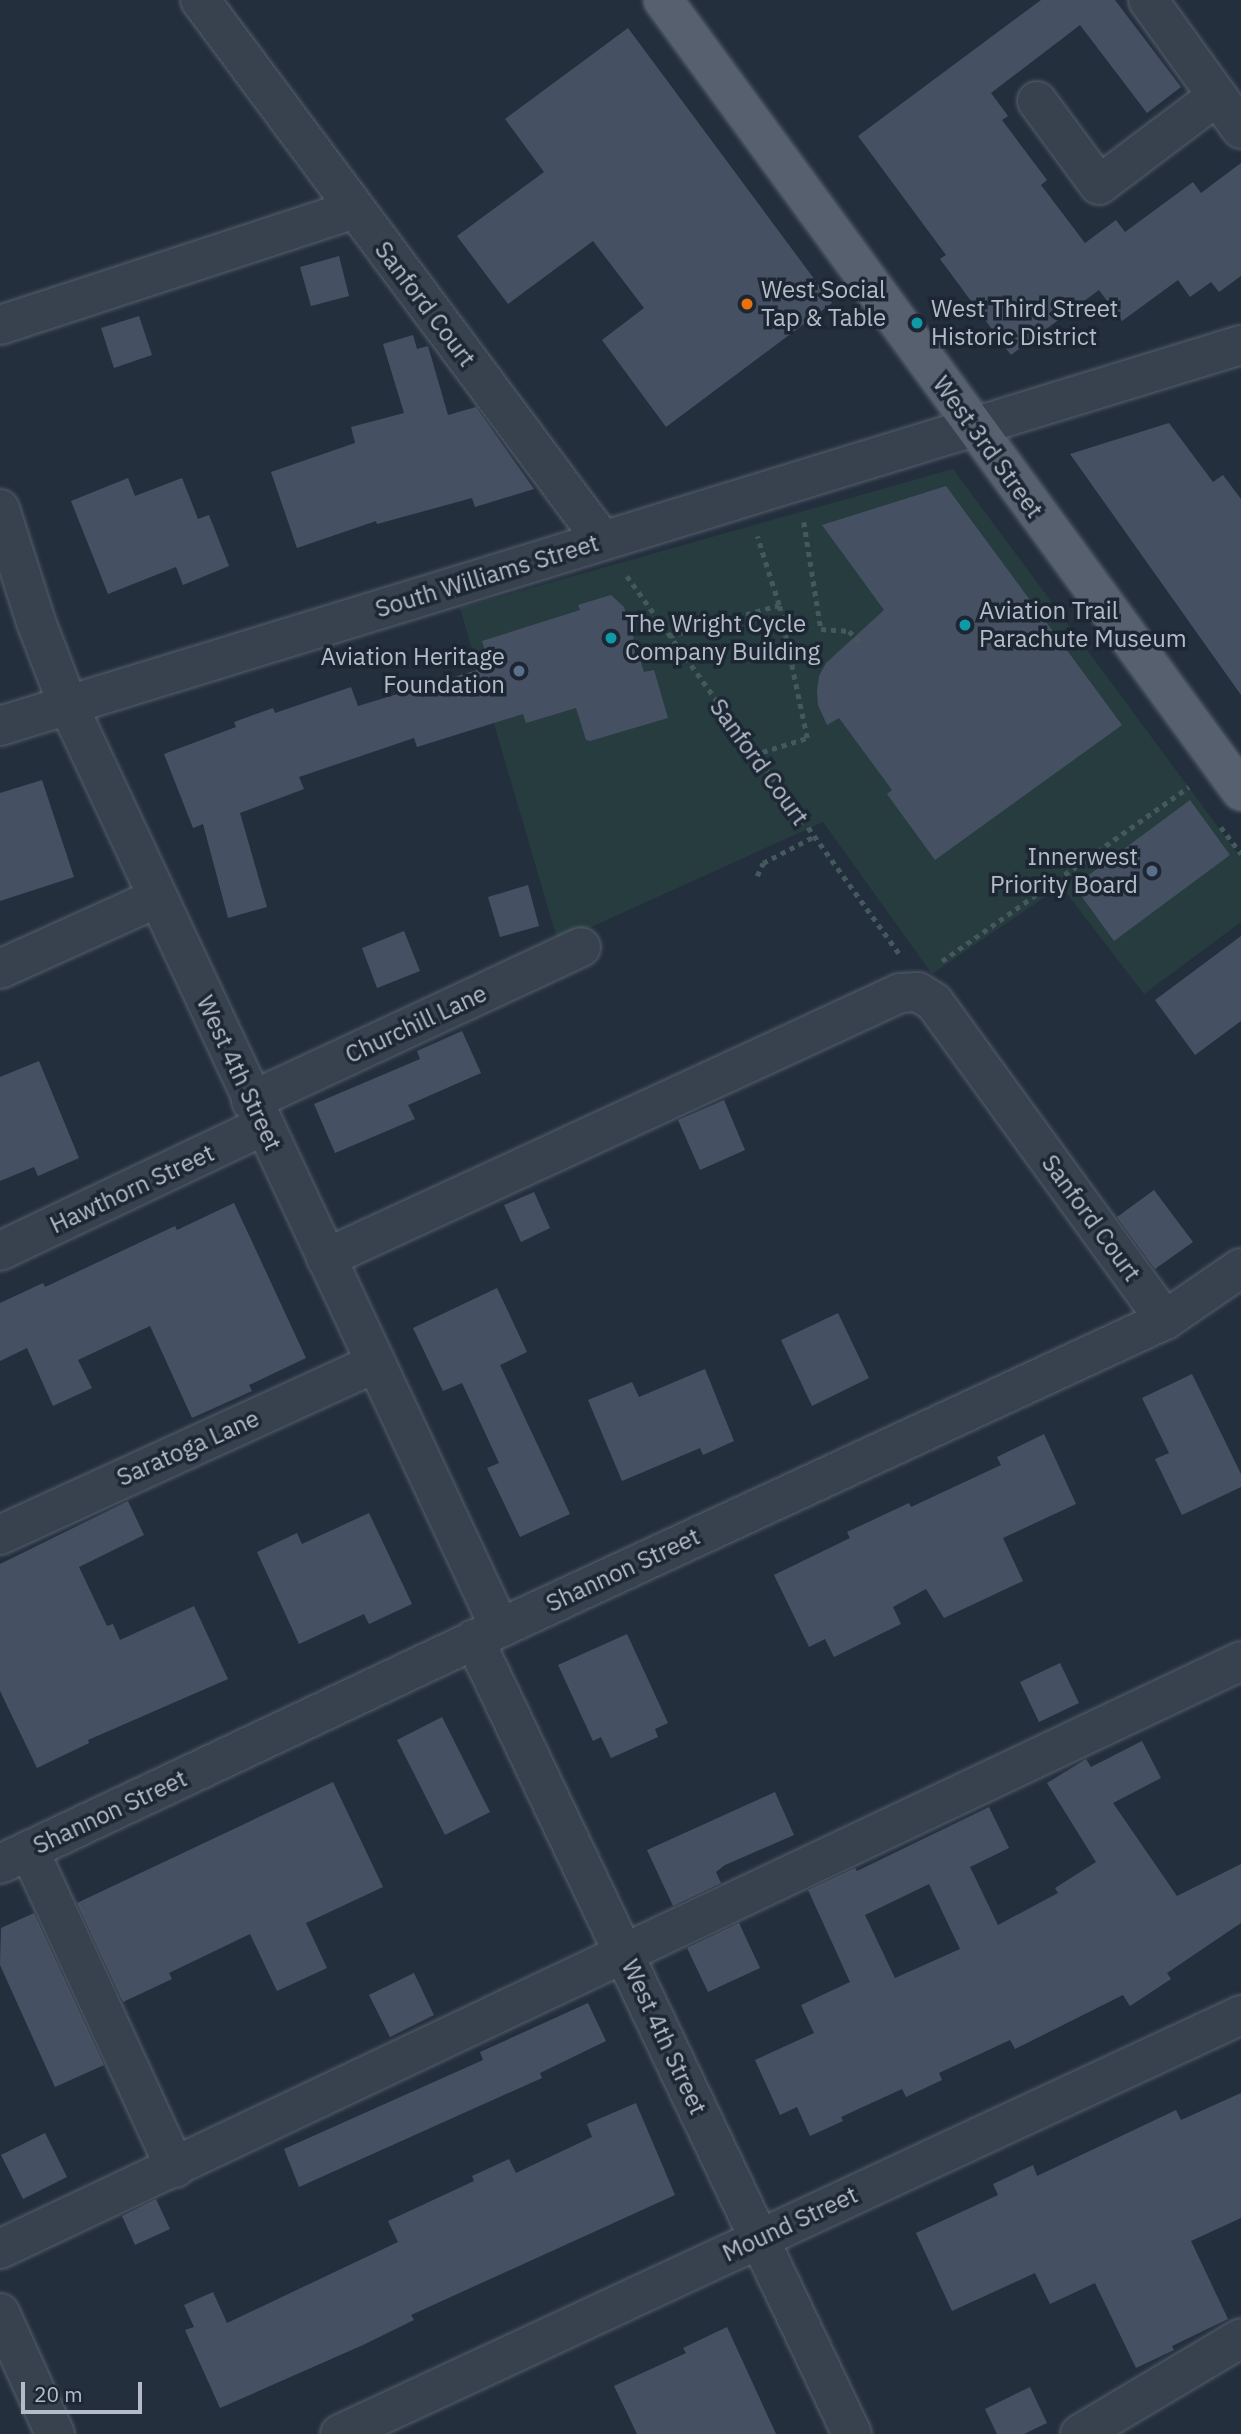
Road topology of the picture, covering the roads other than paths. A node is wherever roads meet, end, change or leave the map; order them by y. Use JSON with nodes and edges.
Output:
{"nodes":[{"id":1,"x":200,"y":0,"type":"edge"},
{"id":2,"x":663,"y":0,"type":"edge"},
{"id":3,"x":1148,"y":0,"type":"edge"},
{"id":4,"x":1217,"y":96,"type":"junction"},
{"id":5,"x":1037,"y":101,"type":"dead end"},
{"id":6,"x":1241,"y":129,"type":"edge"},
{"id":7,"x":354,"y":209,"type":"junction"},
{"id":8,"x":0,"y":325,"type":"edge"},
{"id":9,"x":1241,"y":345,"type":"edge"},
{"id":10,"x":974,"y":426,"type":"junction"},
{"id":11,"x":0,"y":509,"type":"edge"},
{"id":12,"x":602,"y":540,"type":"junction"},
{"id":13,"x":68,"y":705,"type":"junction"},
{"id":14,"x":0,"y":726,"type":"edge"},
{"id":15,"x":1231,"y":777,"type":"edge"},
{"id":16,"x":157,"y":898,"type":"junction"},
{"id":17,"x":581,"y":947,"type":"dead end"},
{"id":18,"x":0,"y":969,"type":"edge"},
{"id":19,"x":257,"y":1114,"type":"junction"},
{"id":20,"x":0,"y":1251,"type":"edge"},
{"id":21,"x":326,"y":1258,"type":"junction"},
{"id":22,"x":1241,"y":1268,"type":"edge"},
{"id":23,"x":1165,"y":1320,"type":"junction"},
{"id":24,"x":376,"y":1363,"type":"junction"},
{"id":25,"x":0,"y":1535,"type":"edge"},
{"id":26,"x":487,"y":1633,"type":"junction"},
{"id":27,"x":1241,"y":1661,"type":"edge"},
{"id":28,"x":15,"y":1857,"type":"edge"},
{"id":29,"x":625,"y":1954,"type":"junction"},
{"id":30,"x":1241,"y":2015,"type":"edge"},
{"id":31,"x":175,"y":2168,"type":"junction"},
{"id":32,"x":758,"y":2239,"type":"junction"},
{"id":33,"x":0,"y":2249,"type":"edge"},
{"id":34,"x":0,"y":2313,"type":"edge"},
{"id":35,"x":1241,"y":2338,"type":"edge"},
{"id":36,"x":55,"y":2434,"type":"edge"},
{"id":37,"x":340,"y":2434,"type":"edge"},
{"id":38,"x":852,"y":2434,"type":"edge"},
{"id":39,"x":1080,"y":2434,"type":"edge"}],
"edges":[{"from":1,"to":7,"type":"street","name":"Sanford Court"},
{"from":2,"to":10,"type":"main road","name":"West 3rd Street"},
{"from":3,"to":4,"type":"street"},
{"from":4,"to":5,"type":"street"},
{"from":4,"to":6,"type":"street"},
{"from":7,"to":8,"type":"street"},
{"from":7,"to":12,"type":"street","name":"Sanford Court"},
{"from":9,"to":10,"type":"street","name":"South Williams Street"},
{"from":10,"to":12,"type":"street","name":"South Williams Street"},
{"from":10,"to":15,"type":"main road","name":"West 3rd Street"},
{"from":11,"to":13,"type":"street","name":"West 4th Street"},
{"from":12,"to":13,"type":"street","name":"South Williams Street"},
{"from":13,"to":14,"type":"street","name":"South Williams Street"},
{"from":13,"to":16,"type":"street","name":"West 4th Street"},
{"from":16,"to":18,"type":"street"},
{"from":16,"to":19,"type":"street","name":"West 4th Street"},
{"from":17,"to":19,"type":"street","name":"Churchill Lane"},
{"from":19,"to":20,"type":"street","name":"Hawthorn Street"},
{"from":19,"to":21,"type":"street","name":"West 4th Street"},
{"from":21,"to":23,"type":"street","name":"Sanford Court"},
{"from":21,"to":24,"type":"street","name":"West 4th Street"},
{"from":22,"to":23,"type":"street","name":"Shannon Street"},
{"from":23,"to":26,"type":"street","name":"Shannon Street"},
{"from":24,"to":25,"type":"street","name":"Saratoga Lane"},
{"from":24,"to":26,"type":"street","name":"West 4th Street"},
{"from":26,"to":28,"type":"street","name":"Shannon Street"},
{"from":26,"to":29,"type":"street","name":"West 4th Street"},
{"from":27,"to":29,"type":"street"},
{"from":28,"to":31,"type":"street"},
{"from":29,"to":31,"type":"street"},
{"from":29,"to":32,"type":"street","name":"West 4th Street"},
{"from":30,"to":32,"type":"street","name":"Mound Street"},
{"from":31,"to":33,"type":"street"},
{"from":32,"to":37,"type":"street","name":"Mound Street"},
{"from":32,"to":38,"type":"street","name":"West 4th Street"},
{"from":34,"to":36,"type":"street"},
{"from":35,"to":39,"type":"street"}]}
